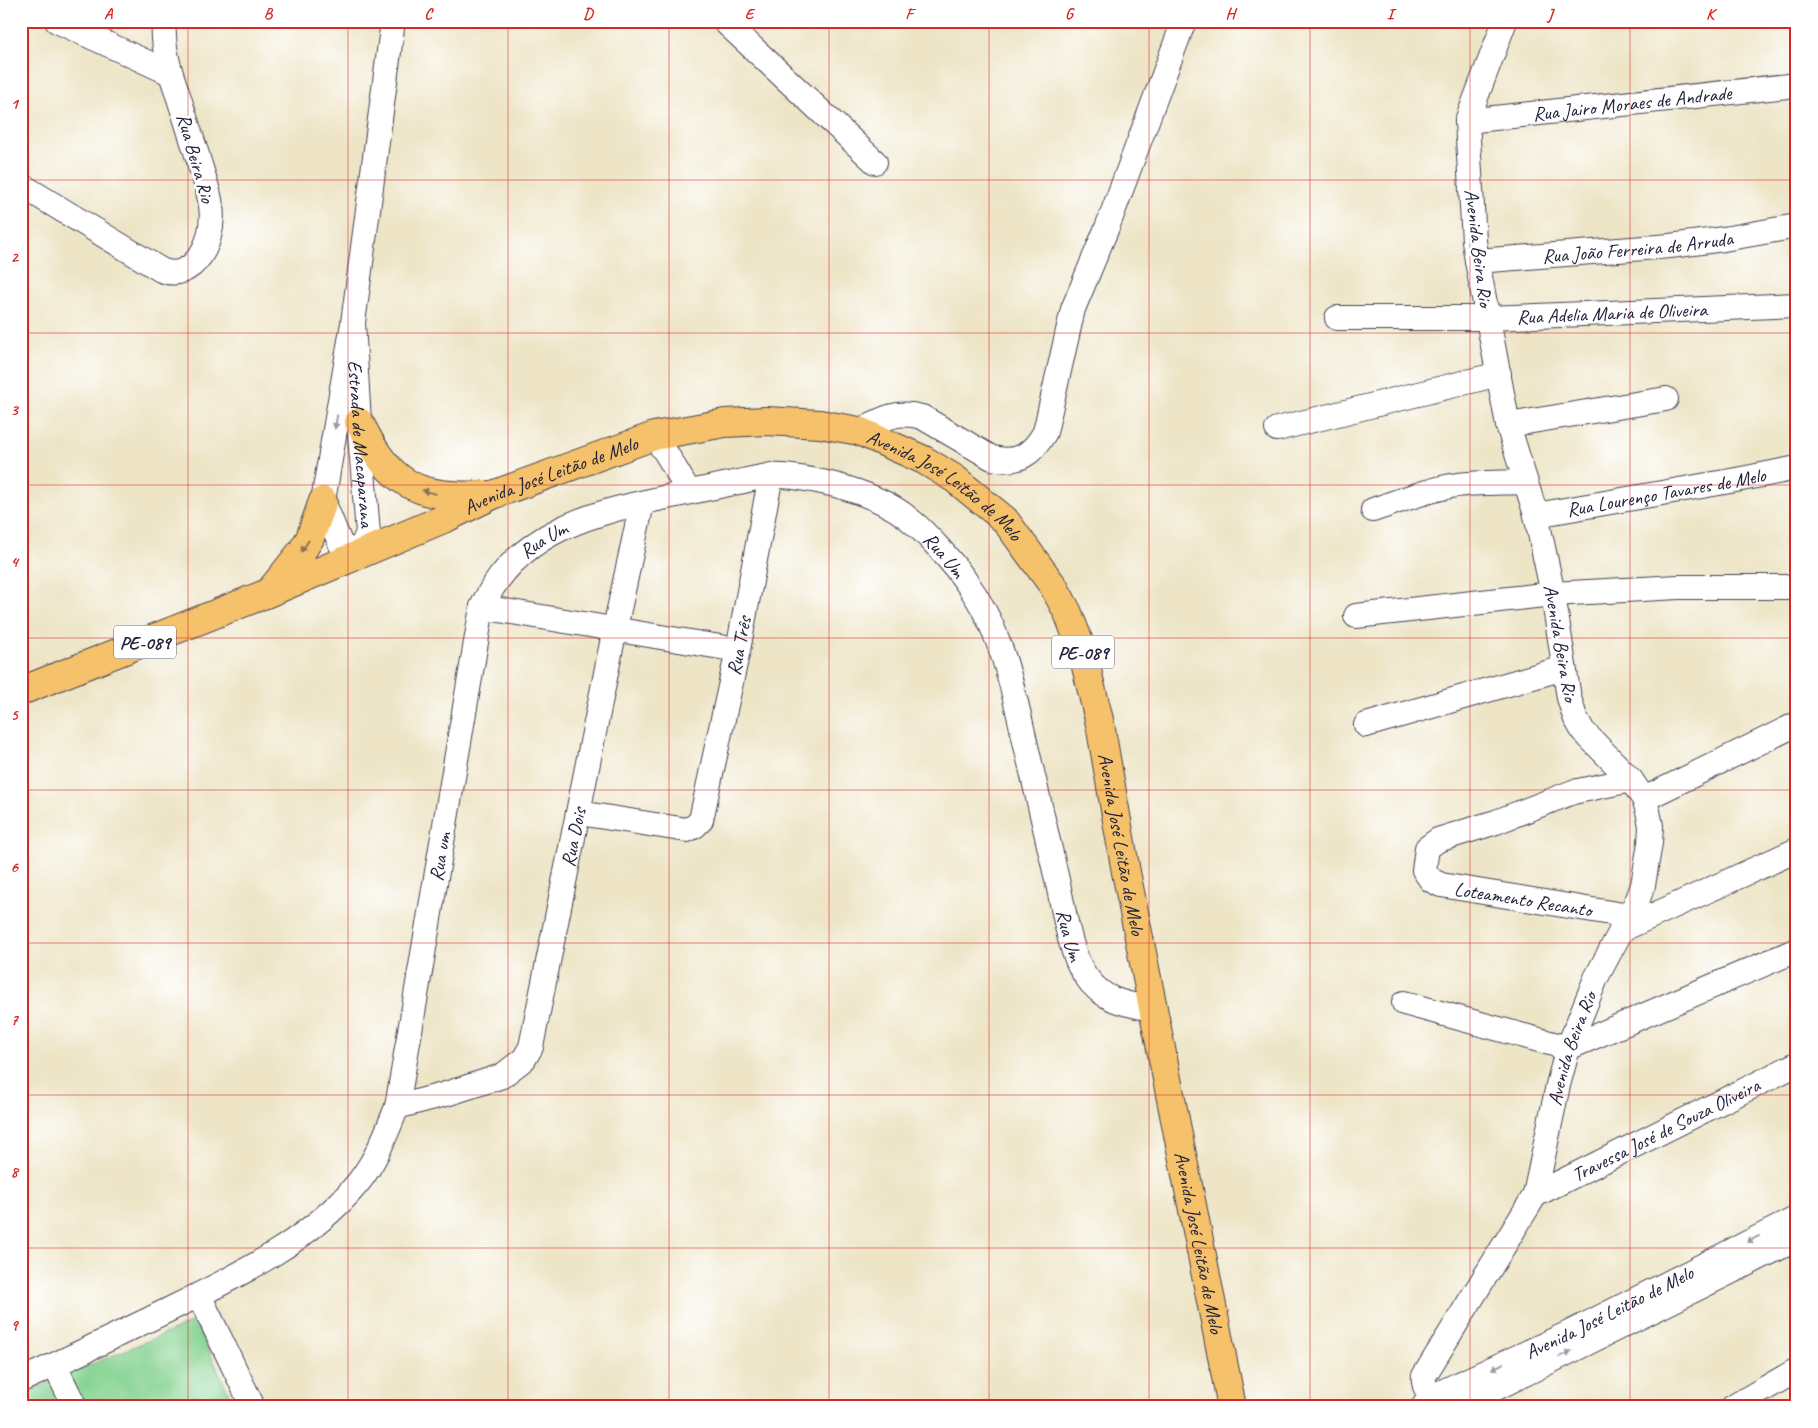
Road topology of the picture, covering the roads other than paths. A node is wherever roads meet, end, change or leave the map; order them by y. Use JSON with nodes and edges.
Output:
{"nodes":[{"id":1,"x":57,"y":21,"type":"edge"},
{"id":2,"x":164,"y":21,"type":"edge"},
{"id":3,"x":724,"y":21,"type":"edge"},
{"id":4,"x":1184,"y":21,"type":"edge"},
{"id":5,"x":1505,"y":21,"type":"edge"},
{"id":6,"x":393,"y":24,"type":"edge"},
{"id":7,"x":170,"y":73,"type":"junction"},
{"id":8,"x":1797,"y":85,"type":"edge"},
{"id":9,"x":1467,"y":121,"type":"junction"},
{"id":10,"x":875,"y":162,"type":"dead end"},
{"id":11,"x":21,"y":185,"type":"edge"},
{"id":12,"x":1797,"y":226,"type":"edge"},
{"id":13,"x":1477,"y":261,"type":"junction"},
{"id":14,"x":1797,"y":305,"type":"edge"},
{"id":15,"x":1337,"y":318,"type":"dead end"},
{"id":16,"x":1488,"y":318,"type":"junction"},
{"id":17,"x":353,"y":323,"type":"junction"},
{"id":18,"x":1499,"y":374,"type":"junction"},
{"id":19,"x":1666,"y":400,"type":"dead end"},
{"id":20,"x":359,"y":422,"type":"junction"},
{"id":21,"x":1508,"y":425,"type":"junction"},
{"id":22,"x":1277,"y":429,"type":"dead end"},
{"id":23,"x":859,"y":431,"type":"junction"},
{"id":24,"x":654,"y":436,"type":"junction"},
{"id":25,"x":1797,"y":468,"type":"edge"},
{"id":26,"x":771,"y":475,"type":"junction"},
{"id":27,"x":1524,"y":482,"type":"junction"},
{"id":28,"x":689,"y":492,"type":"junction"},
{"id":29,"x":495,"y":494,"type":"junction"},
{"id":30,"x":323,"y":501,"type":"junction"},
{"id":31,"x":642,"y":503,"type":"junction"},
{"id":32,"x":1373,"y":510,"type":"dead end"},
{"id":33,"x":1536,"y":515,"type":"junction"},
{"id":34,"x":358,"y":554,"type":"junction"},
{"id":35,"x":1797,"y":587,"type":"edge"},
{"id":36,"x":268,"y":593,"type":"junction"},
{"id":37,"x":1554,"y":594,"type":"junction"},
{"id":38,"x":482,"y":607,"type":"junction"},
{"id":39,"x":1356,"y":616,"type":"dead end"},
{"id":40,"x":615,"y":628,"type":"junction"},
{"id":41,"x":738,"y":650,"type":"junction"},
{"id":42,"x":1564,"y":668,"type":"junction"},
{"id":43,"x":21,"y":691,"type":"edge"},
{"id":44,"x":1797,"y":724,"type":"edge"},
{"id":45,"x":1366,"y":725,"type":"dead end"},
{"id":46,"x":1638,"y":789,"type":"junction"},
{"id":47,"x":579,"y":812,"type":"junction"},
{"id":48,"x":1797,"y":850,"type":"edge"},
{"id":49,"x":1625,"y":923,"type":"junction"},
{"id":50,"x":1797,"y":950,"type":"edge"},
{"id":51,"x":1404,"y":1003,"type":"dead end"},
{"id":52,"x":1153,"y":1009,"type":"junction"},
{"id":53,"x":1568,"y":1048,"type":"junction"},
{"id":54,"x":1797,"y":1064,"type":"edge"},
{"id":55,"x":397,"y":1107,"type":"junction"},
{"id":56,"x":1535,"y":1195,"type":"junction"},
{"id":57,"x":1797,"y":1218,"type":"edge"},
{"id":58,"x":1797,"y":1240,"type":"edge"},
{"id":59,"x":1720,"y":1267,"type":"junction"},
{"id":60,"x":199,"y":1295,"type":"junction"},
{"id":61,"x":55,"y":1366,"type":"junction"},
{"id":62,"x":1797,"y":1370,"type":"edge"},
{"id":63,"x":21,"y":1380,"type":"edge"},
{"id":64,"x":1431,"y":1404,"type":"edge"},
{"id":65,"x":75,"y":1407,"type":"edge"},
{"id":66,"x":252,"y":1407,"type":"edge"},
{"id":67,"x":1232,"y":1407,"type":"edge"},
{"id":68,"x":1458,"y":1407,"type":"edge"},
{"id":69,"x":1733,"y":1407,"type":"edge"}],
"edges":[{"from":1,"to":7,"type":"street"},
{"from":2,"to":7,"type":"street","name":"Rua Beira Rio"},
{"from":3,"to":10,"type":"street"},
{"from":4,"to":23,"type":"street"},
{"from":5,"to":9,"type":"street","name":"Avenida Beira Rio"},
{"from":6,"to":17,"type":"street","name":"Estrada de Macaparana"},
{"from":7,"to":11,"type":"street","name":"Rua Beira Rio"},
{"from":8,"to":9,"type":"street","name":"Rua Jairo Moraes de Andrade"},
{"from":9,"to":13,"type":"street","name":"Avenida Beira Rio"},
{"from":12,"to":13,"type":"street","name":"Rua João Ferreira de Arruda"},
{"from":13,"to":16,"type":"street","name":"Avenida Beira Rio"},
{"from":14,"to":16,"type":"street","name":"Rua Adelia Maria de Oliveira"},
{"from":15,"to":16,"type":"street","name":"Rua Adelia Maria de Oliveira"},
{"from":16,"to":18,"type":"street","name":"Avenida Beira Rio"},
{"from":17,"to":20,"type":"street","name":"Estrada de Macaparana"},
{"from":17,"to":30,"type":"street","name":"Estrada de Macaparana","one_way":true},
{"from":18,"to":21,"type":"street","name":"Avenida Beira Rio"},
{"from":18,"to":22,"type":"street"},
{"from":19,"to":21,"type":"street"},
{"from":29,"to":20,"type":"main road","one_way":true},
{"from":20,"to":34,"type":"street","name":"Estrada de Macaparana"},
{"from":21,"to":27,"type":"street","name":"Avenida Beira Rio"},
{"from":23,"to":24,"type":"main road","name":"Avenida José Leitão de Melo","number":"PE-089"},
{"from":23,"to":52,"type":"main road","name":"Avenida José Leitão de Melo","number":"PE-089"},
{"from":24,"to":28,"type":"street"},
{"from":24,"to":29,"type":"main road","name":"Avenida José Leitão de Melo","number":"PE-089"},
{"from":25,"to":33,"type":"street","name":"Rua Lourenço Tavares de Melo"},
{"from":26,"to":28,"type":"street","name":"Rua Um"},
{"from":26,"to":41,"type":"street","name":"Rua Três"},
{"from":26,"to":52,"type":"street","name":"Rua Um"},
{"from":27,"to":32,"type":"street"},
{"from":27,"to":33,"type":"street","name":"Avenida Beira Rio"},
{"from":28,"to":31,"type":"street","name":"Rua Um"},
{"from":29,"to":34,"type":"main road","name":"Avenida José Leitão de Melo","number":"PE-089"},
{"from":30,"to":34,"type":"street","name":"Estrada de Macaparana"},
{"from":30,"to":36,"type":"main road","one_way":true},
{"from":31,"to":38,"type":"street","name":"Rua Um"},
{"from":31,"to":40,"type":"street","name":"Rua Dois"},
{"from":33,"to":37,"type":"street","name":"Avenida Beira Rio"},
{"from":34,"to":36,"type":"main road","name":"Avenida José Leitão de Melo","number":"PE-089"},
{"from":35,"to":37,"type":"street"},
{"from":36,"to":43,"type":"main road","name":"Avenida José Leitão de Melo","number":"PE-089"},
{"from":37,"to":39,"type":"street"},
{"from":37,"to":42,"type":"street","name":"Avenida Beira Rio"},
{"from":38,"to":40,"type":"street"},
{"from":38,"to":55,"type":"street","name":"Rua um"},
{"from":40,"to":41,"type":"street"},
{"from":40,"to":47,"type":"street","name":"Rua Dois"},
{"from":41,"to":47,"type":"street","name":"Rua Três"},
{"from":42,"to":45,"type":"street"},
{"from":42,"to":46,"type":"street","name":"Avenida Beira Rio"},
{"from":44,"to":46,"type":"street"},
{"from":46,"to":49,"type":"street","name":"Avenida Beira Rio"},
{"from":46,"to":49,"type":"street","name":"Loteamento Recanto"},
{"from":47,"to":55,"type":"street","name":"Rua Dois"},
{"from":48,"to":49,"type":"street"},
{"from":49,"to":53,"type":"street","name":"Avenida Beira Rio"},
{"from":50,"to":53,"type":"street"},
{"from":51,"to":53,"type":"street"},
{"from":52,"to":67,"type":"main road","name":"Avenida José Leitão de Melo","number":"PE-089"},
{"from":53,"to":56,"type":"street","name":"Avenida Beira Rio"},
{"from":54,"to":56,"type":"street","name":"Travessa José de Souza Oliveira"},
{"from":55,"to":60,"type":"street","name":"Rua um"},
{"from":56,"to":64,"type":"street","name":"Avenida Beira Rio"},
{"from":57,"to":59,"type":"street","name":"Avenida José Leitão de Melo","one_way":true},
{"from":58,"to":59,"type":"street","name":"Avenida José Leitão de Melo"},
{"from":59,"to":64,"type":"street","name":"Avenida José Leitão de Melo","one_way":true},
{"from":68,"to":59,"type":"street","name":"Avenida José Leitão de Melo","one_way":true},
{"from":60,"to":61,"type":"street","name":"Rua um"},
{"from":60,"to":66,"type":"street"},
{"from":61,"to":63,"type":"street","name":"Rua um"},
{"from":61,"to":65,"type":"street"},
{"from":62,"to":69,"type":"street"}]}
